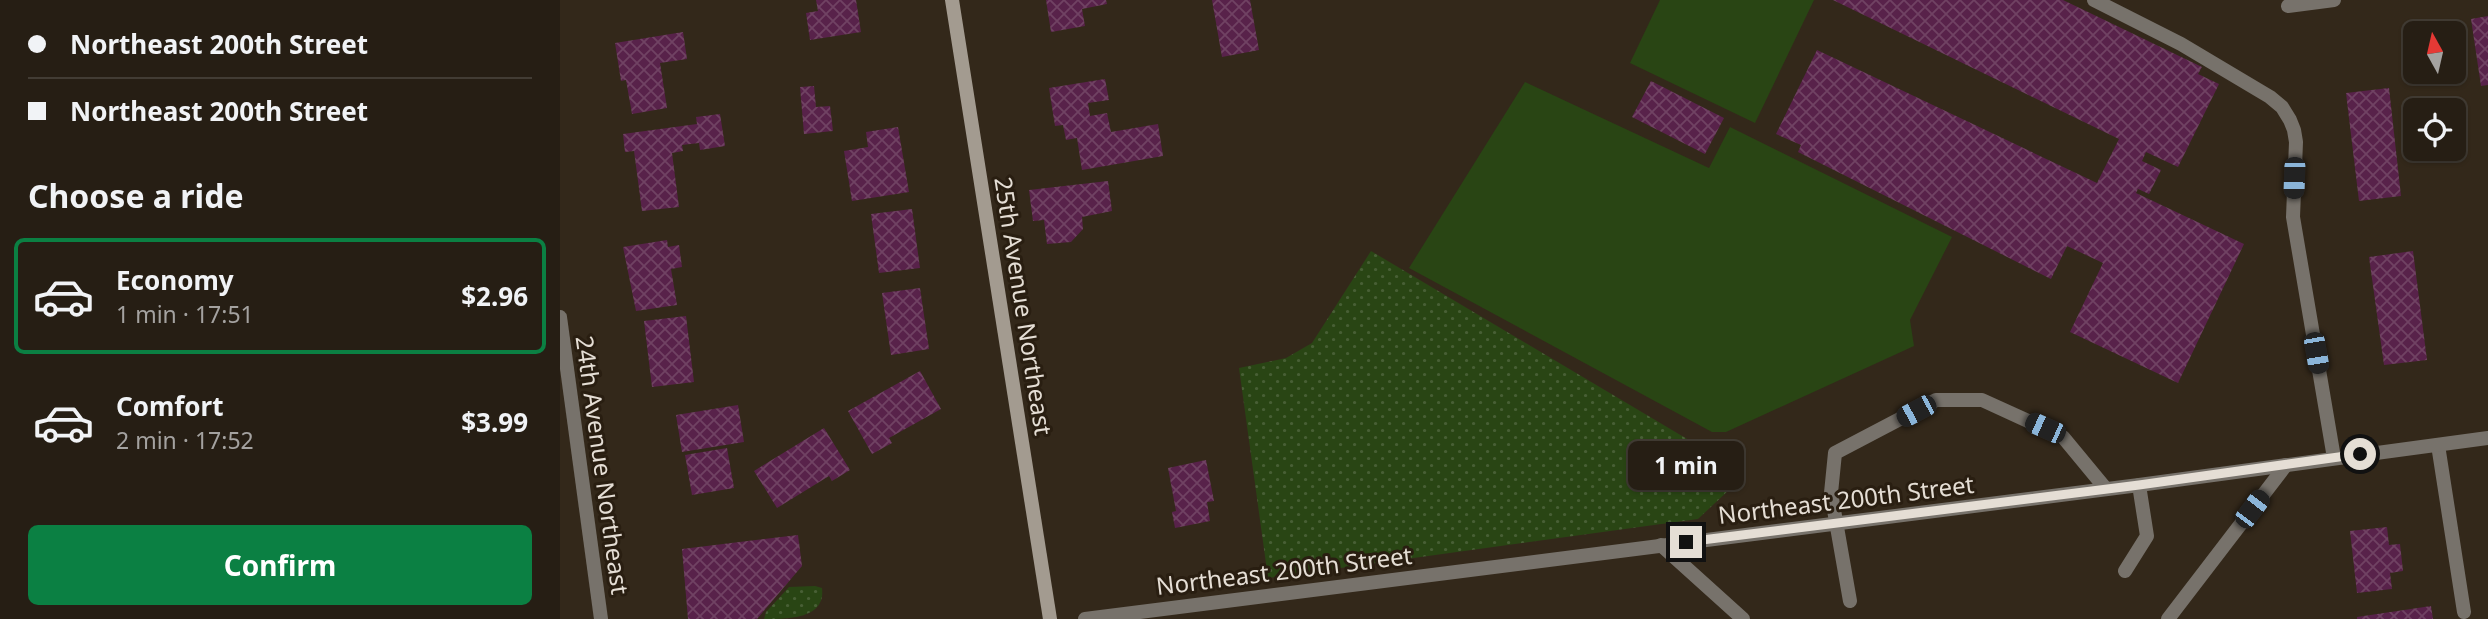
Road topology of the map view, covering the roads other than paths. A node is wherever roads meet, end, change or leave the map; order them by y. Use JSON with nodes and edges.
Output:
{"nodes":[{"id":1,"x":952,"y":0,"type":"edge"},
{"id":2,"x":2094,"y":0,"type":"edge"},
{"id":3,"x":2334,"y":0,"type":"edge"},
{"id":4,"x":2288,"y":6,"type":"dead end"},
{"id":5,"x":560,"y":317,"type":"edge"},
{"id":6,"x":2488,"y":438,"type":"edge"},
{"id":7,"x":2438,"y":445,"type":"junction"},
{"id":8,"x":2334,"y":458,"type":"junction"},
{"id":9,"x":2286,"y":464,"type":"junction"},
{"id":10,"x":2139,"y":485,"type":"junction"},
{"id":11,"x":2106,"y":489,"type":"junction"},
{"id":12,"x":1837,"y":524,"type":"junction"},
{"id":13,"x":1661,"y":545,"type":"junction"},
{"id":14,"x":2125,"y":571,"type":"dead end"},
{"id":15,"x":1850,"y":601,"type":"dead end"},
{"id":16,"x":2464,"y":612,"type":"dead end"},
{"id":17,"x":601,"y":619,"type":"edge"},
{"id":18,"x":1051,"y":619,"type":"edge"},
{"id":19,"x":1085,"y":619,"type":"edge"},
{"id":20,"x":1743,"y":619,"type":"edge"},
{"id":21,"x":2168,"y":619,"type":"edge"}],
"edges":[{"from":1,"to":18,"type":"street","name":"25th Avenue Northeast"},
{"from":2,"to":8,"type":"street"},
{"from":3,"to":4,"type":"street"},
{"from":5,"to":17,"type":"street","name":"24th Avenue Northeast"},
{"from":6,"to":7,"type":"street","name":"Northeast 200th Street"},
{"from":7,"to":8,"type":"street","name":"Northeast 200th Street"},
{"from":7,"to":16,"type":"street"},
{"from":8,"to":9,"type":"street","name":"Northeast 200th Street"},
{"from":9,"to":10,"type":"street","name":"Northeast 200th Street"},
{"from":9,"to":21,"type":"street"},
{"from":10,"to":11,"type":"street","name":"Northeast 200th Street"},
{"from":10,"to":14,"type":"street"},
{"from":11,"to":12,"type":"street","name":"Northeast 200th Street"},
{"from":11,"to":12,"type":"street"},
{"from":12,"to":13,"type":"street","name":"Northeast 200th Street"},
{"from":12,"to":15,"type":"street"},
{"from":13,"to":19,"type":"street","name":"Northeast 200th Street"},
{"from":13,"to":20,"type":"street"}]}
